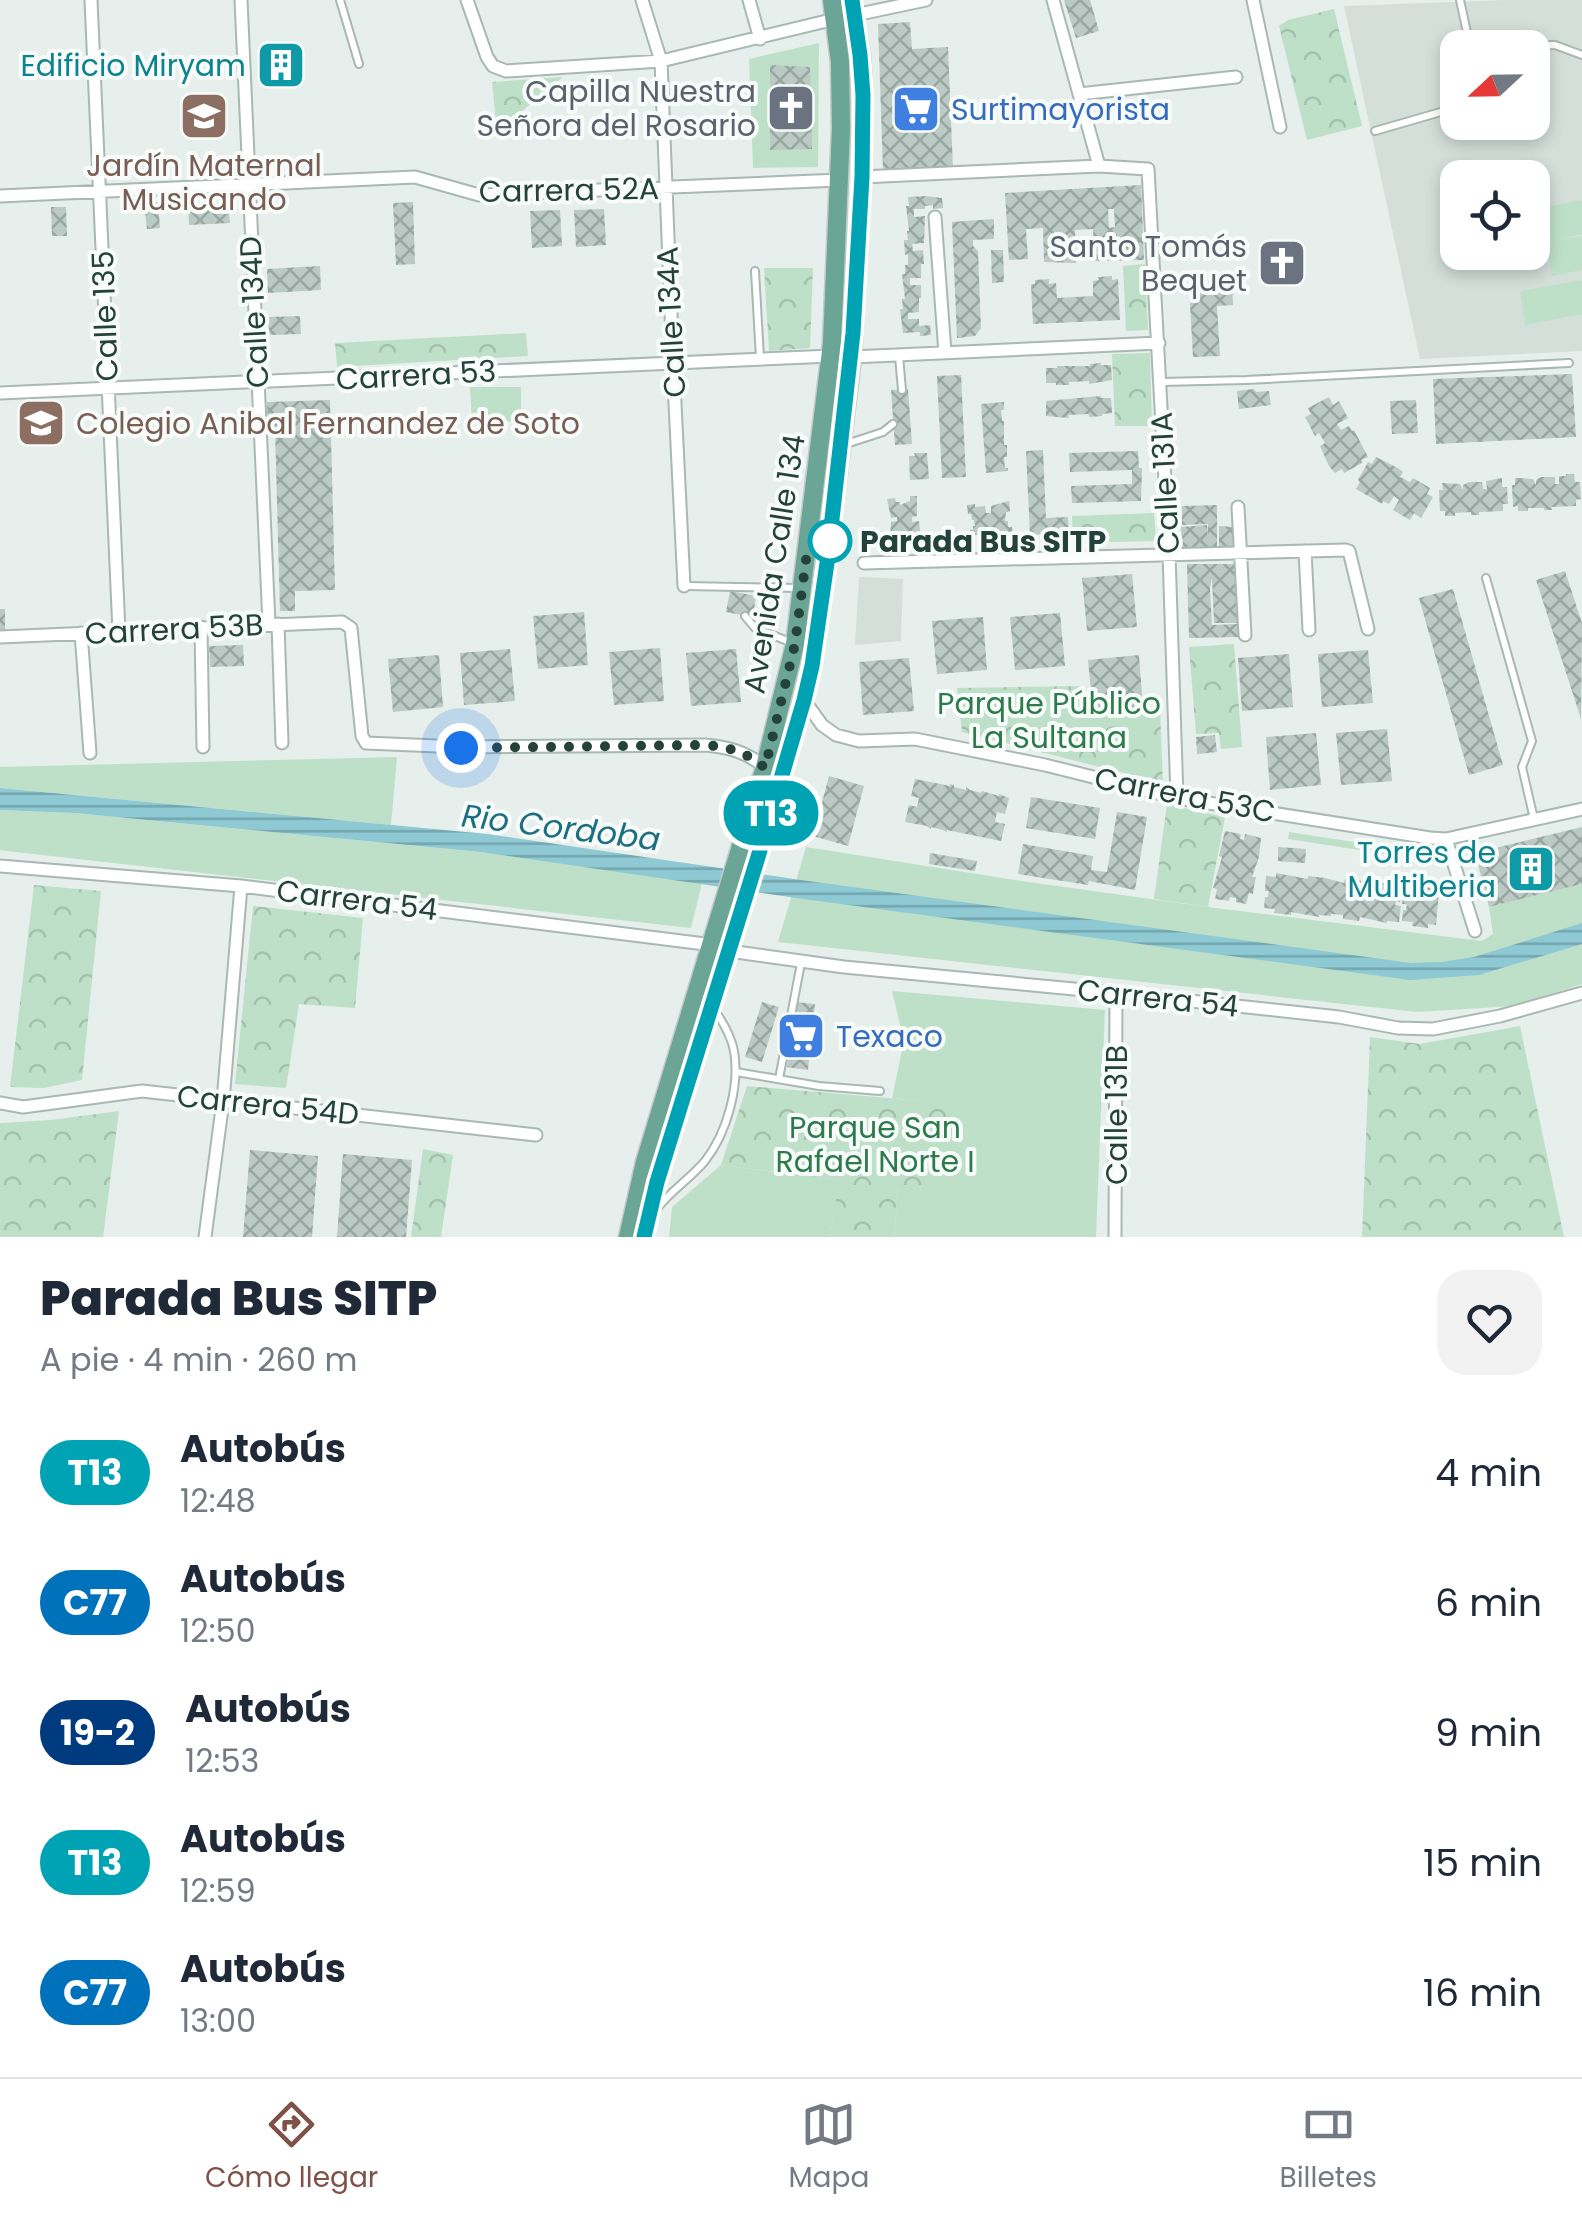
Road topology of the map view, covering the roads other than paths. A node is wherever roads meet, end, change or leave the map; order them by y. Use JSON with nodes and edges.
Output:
{"nodes":[{"id":1,"x":91,"y":0,"type":"edge"},
{"id":2,"x":241,"y":0,"type":"edge"},
{"id":3,"x":340,"y":0,"type":"edge"},
{"id":4,"x":467,"y":0,"type":"edge"},
{"id":5,"x":642,"y":0,"type":"edge"},
{"id":6,"x":749,"y":0,"type":"edge"},
{"id":7,"x":832,"y":0,"type":"edge"},
{"id":8,"x":926,"y":0,"type":"edge"},
{"id":9,"x":1053,"y":0,"type":"edge"},
{"id":10,"x":1252,"y":0,"type":"edge"},
{"id":11,"x":1460,"y":0,"type":"edge"},
{"id":12,"x":854,"y":8,"type":"edge"},
{"id":13,"x":835,"y":19,"type":"junction"},
{"id":14,"x":1467,"y":30,"type":"edge"},
{"id":15,"x":760,"y":38,"type":"junction"},
{"id":16,"x":1550,"y":45,"type":"edge"},
{"id":17,"x":1582,"y":55,"type":"edge"},
{"id":18,"x":661,"y":61,"type":"junction"},
{"id":19,"x":359,"y":64,"type":"dead end"},
{"id":20,"x":1236,"y":77,"type":"dead end"},
{"id":21,"x":1079,"y":94,"type":"junction"},
{"id":22,"x":1440,"y":112,"type":"edge"},
{"id":23,"x":1280,"y":127,"type":"dead end"},
{"id":24,"x":1375,"y":131,"type":"dead end"},
{"id":25,"x":1099,"y":166,"type":"junction"},
{"id":26,"x":862,"y":177,"type":"junction"},
{"id":27,"x":840,"y":180,"type":"junction"},
{"id":28,"x":248,"y":184,"type":"junction"},
{"id":29,"x":665,"y":188,"type":"junction"},
{"id":30,"x":101,"y":191,"type":"junction"},
{"id":31,"x":0,"y":196,"type":"edge"},
{"id":32,"x":935,"y":217,"type":"dead end"},
{"id":33,"x":755,"y":271,"type":"dead end"},
{"id":34,"x":1159,"y":343,"type":"junction"},
{"id":35,"x":944,"y":353,"type":"junction"},
{"id":36,"x":899,"y":355,"type":"junction"},
{"id":37,"x":831,"y":356,"type":"junction"},
{"id":38,"x":852,"y":357,"type":"junction"},
{"id":39,"x":760,"y":360,"type":"junction"},
{"id":40,"x":672,"y":363,"type":"junction"},
{"id":41,"x":1569,"y":364,"type":"dead end"},
{"id":42,"x":256,"y":382,"type":"junction"},
{"id":43,"x":1160,"y":382,"type":"junction"},
{"id":44,"x":108,"y":388,"type":"junction"},
{"id":45,"x":902,"y":390,"type":"dead end"},
{"id":46,"x":0,"y":393,"type":"edge"},
{"id":47,"x":894,"y":424,"type":"dead end"},
{"id":48,"x":842,"y":446,"type":"junction"},
{"id":49,"x":1238,"y":508,"type":"dead end"},
{"id":50,"x":1305,"y":551,"type":"junction"},
{"id":51,"x":1241,"y":553,"type":"junction"},
{"id":52,"x":1169,"y":554,"type":"junction"},
{"id":53,"x":864,"y":563,"type":"dead end"},
{"id":54,"x":1486,"y":578,"type":"dead end"},
{"id":55,"x":684,"y":586,"type":"joint"},
{"id":56,"x":802,"y":588,"type":"junction"},
{"id":57,"x":745,"y":616,"type":"dead end"},
{"id":58,"x":273,"y":624,"type":"junction"},
{"id":59,"x":201,"y":628,"type":"junction"},
{"id":60,"x":1368,"y":629,"type":"dead end"},
{"id":61,"x":1309,"y":630,"type":"dead end"},
{"id":62,"x":119,"y":632,"type":"junction"},
{"id":63,"x":81,"y":634,"type":"junction"},
{"id":64,"x":1245,"y":635,"type":"dead end"},
{"id":65,"x":0,"y":638,"type":"edge"},
{"id":66,"x":795,"y":644,"type":"junction"},
{"id":67,"x":804,"y":700,"type":"junction"},
{"id":68,"x":282,"y":743,"type":"dead end"},
{"id":69,"x":204,"y":747,"type":"dead end"},
{"id":70,"x":90,"y":753,"type":"dead end"},
{"id":71,"x":765,"y":768,"type":"junction"},
{"id":72,"x":1177,"y":798,"type":"junction"},
{"id":73,"x":1582,"y":809,"type":"edge"},
{"id":74,"x":1534,"y":819,"type":"junction"},
{"id":75,"x":1446,"y":838,"type":"junction"},
{"id":76,"x":749,"y":855,"type":"junction"},
{"id":77,"x":0,"y":866,"type":"edge"},
{"id":78,"x":240,"y":886,"type":"junction"},
{"id":79,"x":1474,"y":931,"type":"dead end"},
{"id":80,"x":721,"y":948,"type":"junction"},
{"id":81,"x":801,"y":961,"type":"junction"},
{"id":82,"x":1582,"y":992,"type":"edge"},
{"id":83,"x":1116,"y":993,"type":"junction"},
{"id":84,"x":712,"y":1005,"type":"junction"},
{"id":85,"x":736,"y":1072,"type":"junction"},
{"id":86,"x":779,"y":1079,"type":"junction"},
{"id":87,"x":880,"y":1091,"type":"dead end"},
{"id":88,"x":222,"y":1101,"type":"junction"},
{"id":89,"x":0,"y":1103,"type":"edge"},
{"id":90,"x":536,"y":1135,"type":"dead end"},
{"id":91,"x":645,"y":1230,"type":"edge"},
{"id":92,"x":205,"y":1237,"type":"edge"},
{"id":93,"x":628,"y":1237,"type":"edge"},
{"id":94,"x":1115,"y":1237,"type":"edge"}],
"edges":[{"from":1,"to":30,"type":"street","name":"Calle 135"},
{"from":2,"to":28,"type":"street","name":"Calle 134D"},
{"from":3,"to":19,"type":"lane"},
{"from":4,"to":18,"type":"street"},
{"from":5,"to":18,"type":"street","name":"Calle 134A"},
{"from":6,"to":15,"type":"street"},
{"from":7,"to":13,"type":"main road","name":"Avenida Calle 134"},
{"from":8,"to":12,"type":"street"},
{"from":9,"to":21,"type":"street"},
{"from":10,"to":23,"type":"street"},
{"from":11,"to":14,"type":"lane"},
{"from":12,"to":26,"type":"main road","name":"Avenida Calle 134"},
{"from":13,"to":15,"type":"street"},
{"from":13,"to":27,"type":"main road","name":"Avenida Calle 134"},
{"from":15,"to":18,"type":"street"},
{"from":16,"to":17,"type":"lane"},
{"from":18,"to":29,"type":"street","name":"Calle 134A"},
{"from":20,"to":21,"type":"street"},
{"from":21,"to":25,"type":"street"},
{"from":22,"to":24,"type":"lane"},
{"from":25,"to":26,"type":"street"},
{"from":25,"to":34,"type":"street","name":"Calle 131A"},
{"from":26,"to":38,"type":"main road","name":"Avenida Calle 134"},
{"from":27,"to":29,"type":"street","name":"Carrera 52A"},
{"from":27,"to":37,"type":"main road","name":"Avenida Calle 134"},
{"from":28,"to":29,"type":"street","name":"Carrera 52A"},
{"from":28,"to":30,"type":"street","name":"Carrera 52A"},
{"from":28,"to":42,"type":"street","name":"Calle 134D"},
{"from":29,"to":40,"type":"street","name":"Calle 134A"},
{"from":30,"to":31,"type":"street","name":"Carrera 52A"},
{"from":30,"to":44,"type":"street","name":"Calle 135"},
{"from":32,"to":35,"type":"street"},
{"from":33,"to":39,"type":"lane"},
{"from":34,"to":35,"type":"street"},
{"from":34,"to":43,"type":"street","name":"Calle 131A"},
{"from":35,"to":36,"type":"street"},
{"from":36,"to":38,"type":"street"},
{"from":36,"to":45,"type":"lane"},
{"from":37,"to":39,"type":"street","name":"Carrera 53"},
{"from":37,"to":56,"type":"main road","name":"Avenida Calle 134"},
{"from":38,"to":48,"type":"main road","name":"Avenida Calle 134"},
{"from":39,"to":40,"type":"street","name":"Carrera 53"},
{"from":40,"to":42,"type":"street","name":"Carrera 53"},
{"from":40,"to":55,"type":"street","name":"Calle 134A"},
{"from":41,"to":43,"type":"lane"},
{"from":42,"to":44,"type":"street","name":"Carrera 53"},
{"from":42,"to":58,"type":"street","name":"Calle 134D"},
{"from":43,"to":52,"type":"street","name":"Calle 131A"},
{"from":44,"to":46,"type":"street","name":"Carrera 53"},
{"from":44,"to":62,"type":"street","name":"Calle 135"},
{"from":47,"to":48,"type":"lane"},
{"from":48,"to":67,"type":"main road","name":"Avenida Calle 134"},
{"from":49,"to":51,"type":"street"},
{"from":50,"to":51,"type":"street"},
{"from":50,"to":60,"type":"street"},
{"from":50,"to":61,"type":"street"},
{"from":51,"to":52,"type":"street"},
{"from":51,"to":64,"type":"street"},
{"from":52,"to":53,"type":"street"},
{"from":52,"to":72,"type":"street","name":"Calle 131A"},
{"from":54,"to":74,"type":"lane"},
{"from":55,"to":56,"type":"lane"},
{"from":56,"to":66,"type":"main road","name":"Avenida Calle 134"},
{"from":57,"to":66,"type":"lane"},
{"from":58,"to":59,"type":"street","name":"Carrera 53B"},
{"from":58,"to":68,"type":"street","name":"Calle 134D"},
{"from":58,"to":71,"type":"street","name":"Carrera 53B"},
{"from":59,"to":62,"type":"street","name":"Carrera 53B"},
{"from":59,"to":69,"type":"street"},
{"from":62,"to":63,"type":"street","name":"Carrera 53B"},
{"from":63,"to":65,"type":"street","name":"Carrera 53B"},
{"from":63,"to":70,"type":"street"},
{"from":66,"to":71,"type":"main road","name":"Avenida Calle 134"},
{"from":67,"to":72,"type":"street","name":"Carrera 53C"},
{"from":67,"to":76,"type":"main road","name":"Avenida Calle 134"},
{"from":71,"to":76,"type":"main road","name":"Avenida Calle 134"},
{"from":72,"to":75,"type":"street","name":"Carrera 53C"},
{"from":73,"to":74,"type":"street","name":"Carrera 53C"},
{"from":74,"to":75,"type":"street","name":"Carrera 53C"},
{"from":75,"to":79,"type":"street"},
{"from":76,"to":80,"type":"main road","name":"Avenida Calle 134"},
{"from":77,"to":78,"type":"street","name":"Carrera 54"},
{"from":78,"to":80,"type":"street","name":"Carrera 54"},
{"from":78,"to":88,"type":"street"},
{"from":80,"to":81,"type":"street","name":"Carrera 54"},
{"from":80,"to":84,"type":"main road","name":"Avenida Calle 134"},
{"from":80,"to":93,"type":"main road","name":"Avenida Calle 134"},
{"from":81,"to":83,"type":"street","name":"Carrera 54"},
{"from":81,"to":86,"type":"lane"},
{"from":82,"to":83,"type":"street","name":"Carrera 54"},
{"from":83,"to":94,"type":"street","name":"Calle 131B"},
{"from":84,"to":85,"type":"lane"},
{"from":84,"to":91,"type":"main road","name":"Avenida Calle 134"},
{"from":85,"to":86,"type":"lane"},
{"from":85,"to":91,"type":"lane"},
{"from":86,"to":87,"type":"lane"},
{"from":88,"to":89,"type":"street","name":"Carrera 54D"},
{"from":88,"to":90,"type":"street","name":"Carrera 54D"},
{"from":88,"to":92,"type":"street"}]}
